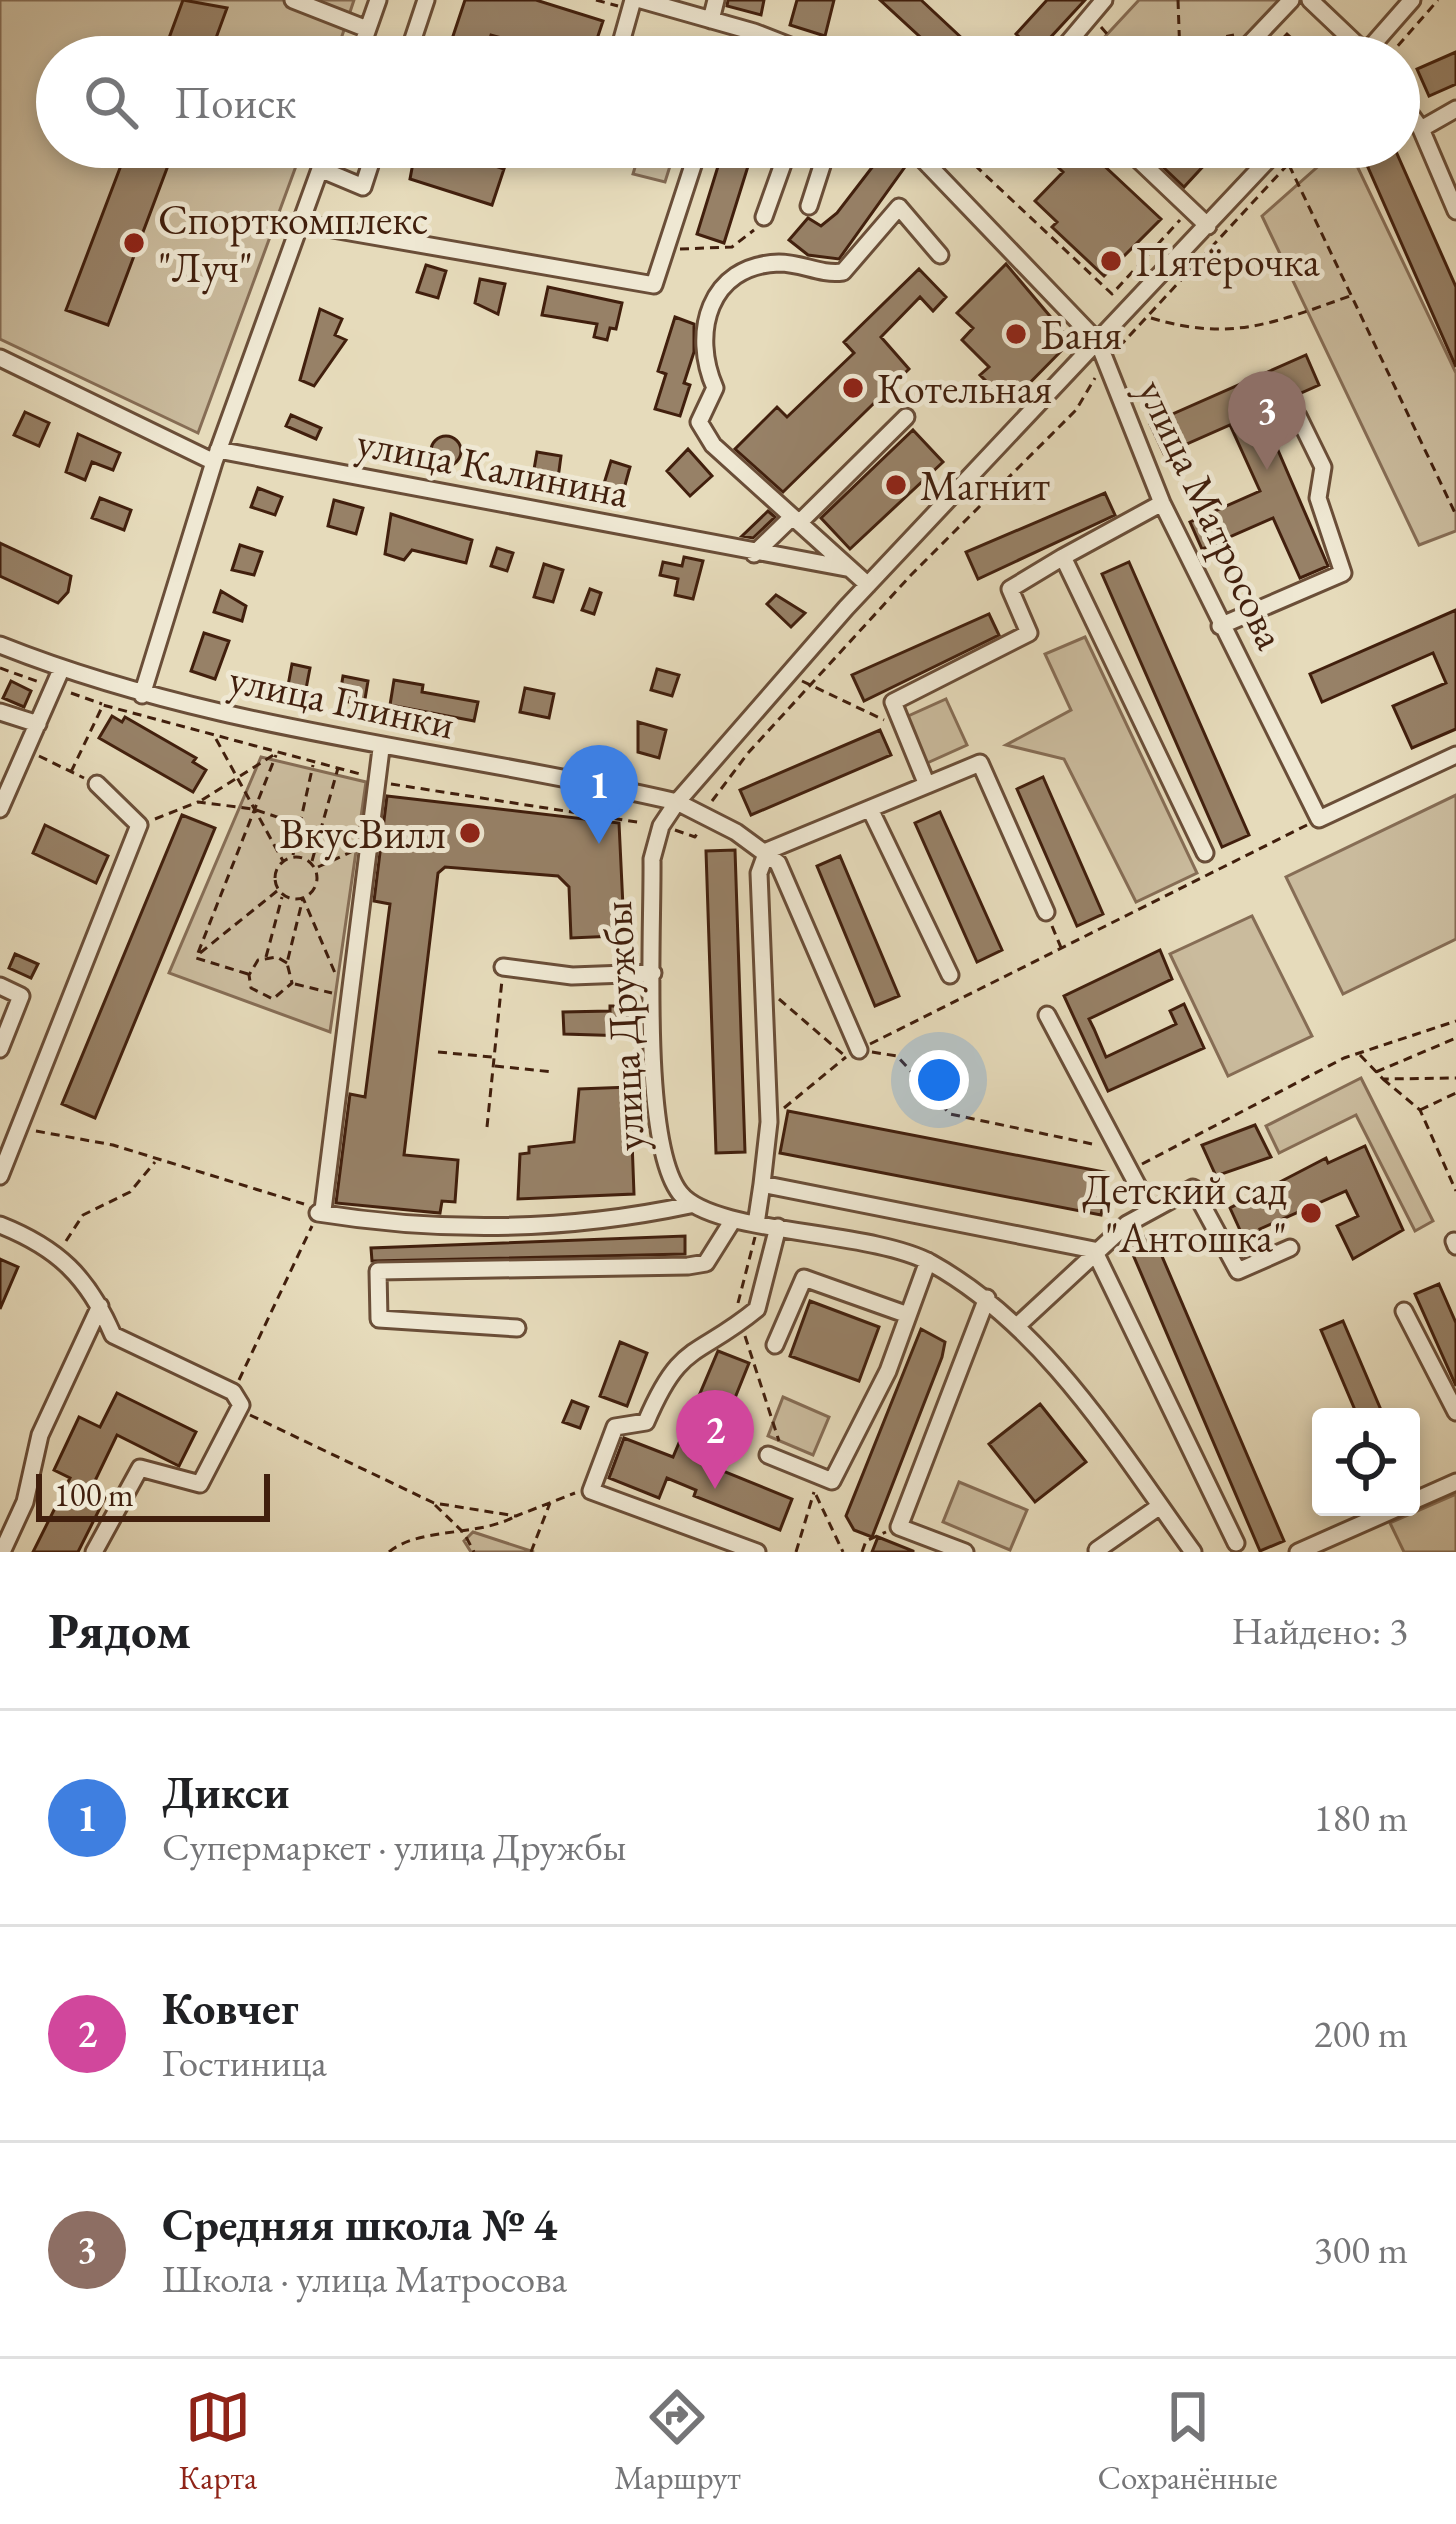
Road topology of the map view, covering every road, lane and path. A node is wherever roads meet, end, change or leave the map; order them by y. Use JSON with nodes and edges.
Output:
{"nodes":[{"id":1,"x":292,"y":0,"type":"edge"},
{"id":2,"x":378,"y":0,"type":"edge"},
{"id":3,"x":426,"y":0,"type":"edge"},
{"id":4,"x":716,"y":0,"type":"edge"},
{"id":5,"x":1104,"y":0,"type":"edge"},
{"id":6,"x":1178,"y":0,"type":"edge"},
{"id":7,"x":1291,"y":0,"type":"edge"},
{"id":8,"x":1310,"y":0,"type":"edge"},
{"id":9,"x":1438,"y":0,"type":"edge"},
{"id":10,"x":644,"y":1,"type":"edge"},
{"id":11,"x":1411,"y":1,"type":"edge"},
{"id":12,"x":1091,"y":15,"type":"junction"},
{"id":13,"x":711,"y":20,"type":"junction"},
{"id":14,"x":1265,"y":28,"type":"junction"},
{"id":15,"x":367,"y":29,"type":"junction"},
{"id":16,"x":365,"y":36,"type":"edge"},
{"id":17,"x":414,"y":36,"type":"edge"},
{"id":18,"x":627,"y":36,"type":"edge"},
{"id":19,"x":757,"y":36,"type":"edge"},
{"id":20,"x":1074,"y":36,"type":"edge"},
{"id":21,"x":1108,"y":36,"type":"edge"},
{"id":22,"x":1181,"y":36,"type":"edge"},
{"id":23,"x":1226,"y":36,"type":"edge"},
{"id":24,"x":1258,"y":36,"type":"edge"},
{"id":25,"x":1347,"y":36,"type":"edge"},
{"id":26,"x":1382,"y":36,"type":"edge"},
{"id":27,"x":1406,"y":36,"type":"edge"},
{"id":28,"x":1456,"y":109,"type":"edge"},
{"id":29,"x":1420,"y":129,"type":"joint"},
{"id":30,"x":369,"y":168,"type":"edge"},
{"id":31,"x":692,"y":168,"type":"edge"},
{"id":32,"x":782,"y":168,"type":"edge"},
{"id":33,"x":821,"y":168,"type":"edge"},
{"id":34,"x":930,"y":168,"type":"edge"},
{"id":35,"x":976,"y":168,"type":"edge"},
{"id":36,"x":1147,"y":168,"type":"edge"},
{"id":37,"x":1262,"y":168,"type":"edge"},
{"id":38,"x":1284,"y":168,"type":"edge"},
{"id":39,"x":1290,"y":168,"type":"edge"},
{"id":40,"x":320,"y":169,"type":"joint"},
{"id":41,"x":809,"y":206,"type":"dead end"},
{"id":42,"x":1190,"y":210,"type":"junction"},
{"id":43,"x":1456,"y":211,"type":"edge"},
{"id":44,"x":764,"y":217,"type":"joint"},
{"id":45,"x":304,"y":224,"type":"junction"},
{"id":46,"x":1208,"y":226,"type":"junction"},
{"id":47,"x":666,"y":250,"type":"junction"},
{"id":48,"x":940,"y":255,"type":"dead end"},
{"id":49,"x":1352,"y":295,"type":"junction"},
{"id":50,"x":1147,"y":317,"type":"junction"},
{"id":51,"x":1098,"y":342,"type":"junction"},
{"id":52,"x":0,"y":358,"type":"edge"},
{"id":53,"x":1105,"y":363,"type":"junction"},
{"id":54,"x":1298,"y":416,"type":"dead end"},
{"id":55,"x":906,"y":417,"type":"dead end"},
{"id":56,"x":216,"y":456,"type":"junction"},
{"id":57,"x":1162,"y":503,"type":"junction"},
{"id":58,"x":1456,"y":514,"type":"edge"},
{"id":59,"x":795,"y":520,"type":"junction"},
{"id":60,"x":754,"y":554,"type":"junction"},
{"id":61,"x":1063,"y":556,"type":"junction"},
{"id":62,"x":847,"y":568,"type":"junction"},
{"id":63,"x":868,"y":585,"type":"junction"},
{"id":64,"x":1220,"y":626,"type":"junction"},
{"id":65,"x":0,"y":645,"type":"edge"},
{"id":66,"x":791,"y":668,"type":"junction"},
{"id":67,"x":61,"y":670,"type":"junction"},
{"id":68,"x":808,"y":688,"type":"junction"},
{"id":69,"x":142,"y":695,"type":"junction"},
{"id":70,"x":0,"y":712,"type":"edge"},
{"id":71,"x":38,"y":724,"type":"junction"},
{"id":72,"x":903,"y":728,"type":"junction"},
{"id":73,"x":215,"y":737,"type":"dead end"},
{"id":74,"x":381,"y":748,"type":"junction"},
{"id":75,"x":27,"y":749,"type":"junction"},
{"id":76,"x":1456,"y":755,"type":"edge"},
{"id":77,"x":314,"y":762,"type":"dead end"},
{"id":78,"x":338,"y":767,"type":"dead end"},
{"id":79,"x":234,"y":776,"type":"junction"},
{"id":80,"x":97,"y":784,"type":"joint"},
{"id":81,"x":927,"y":785,"type":"junction"},
{"id":82,"x":198,"y":802,"type":"junction"},
{"id":83,"x":677,"y":802,"type":"junction"},
{"id":84,"x":254,"y":808,"type":"junction"},
{"id":85,"x":0,"y":809,"type":"edge"},
{"id":86,"x":870,"y":809,"type":"junction"},
{"id":87,"x":705,"y":816,"type":"junction"},
{"id":88,"x":1319,"y":819,"type":"junction"},
{"id":89,"x":139,"y":825,"type":"junction"},
{"id":90,"x":298,"y":827,"type":"junction"},
{"id":91,"x":320,"y":832,"type":"junction"},
{"id":92,"x":366,"y":846,"type":"junction"},
{"id":93,"x":767,"y":850,"type":"junction"},
{"id":94,"x":1205,"y":853,"type":"dead end"},
{"id":95,"x":293,"y":857,"type":"junction"},
{"id":96,"x":283,"y":862,"type":"junction"},
{"id":97,"x":313,"y":866,"type":"junction"},
{"id":98,"x":280,"y":893,"type":"junction"},
{"id":99,"x":303,"y":898,"type":"junction"},
{"id":100,"x":1046,"y":912,"type":"joint"},
{"id":101,"x":1063,"y":952,"type":"junction"},
{"id":102,"x":198,"y":954,"type":"junction"},
{"id":103,"x":266,"y":957,"type":"junction"},
{"id":104,"x":286,"y":963,"type":"junction"},
{"id":105,"x":503,"y":967,"type":"joint"},
{"id":106,"x":653,"y":973,"type":"junction"},
{"id":107,"x":249,"y":975,"type":"junction"},
{"id":108,"x":950,"y":976,"type":"dead end"},
{"id":109,"x":292,"y":983,"type":"junction"},
{"id":110,"x":0,"y":986,"type":"edge"},
{"id":111,"x":767,"y":989,"type":"junction"},
{"id":112,"x":346,"y":997,"type":"junction"},
{"id":113,"x":1047,"y":1015,"type":"dead end"},
{"id":114,"x":1456,"y":1022,"type":"edge"},
{"id":115,"x":1456,"y":1038,"type":"edge"},
{"id":116,"x":0,"y":1049,"type":"edge"},
{"id":117,"x":438,"y":1052,"type":"dead end"},
{"id":118,"x":1358,"y":1053,"type":"junction"},
{"id":119,"x":853,"y":1054,"type":"junction"},
{"id":120,"x":494,"y":1057,"type":"junction"},
{"id":121,"x":493,"y":1065,"type":"junction"},
{"id":122,"x":553,"y":1072,"type":"dead end"},
{"id":123,"x":1375,"y":1072,"type":"junction"},
{"id":124,"x":1456,"y":1078,"type":"edge"},
{"id":125,"x":1383,"y":1079,"type":"junction"},
{"id":126,"x":1455,"y":1095,"type":"edge"},
{"id":127,"x":1420,"y":1110,"type":"junction"},
{"id":128,"x":769,"y":1122,"type":"junction"},
{"id":129,"x":487,"y":1127,"type":"dead end"},
{"id":130,"x":19,"y":1128,"type":"junction"},
{"id":131,"x":1116,"y":1150,"type":"junction"},
{"id":132,"x":157,"y":1160,"type":"junction"},
{"id":133,"x":1127,"y":1172,"type":"junction"},
{"id":134,"x":0,"y":1176,"type":"edge"},
{"id":135,"x":762,"y":1184,"type":"junction"},
{"id":136,"x":1456,"y":1191,"type":"edge"},
{"id":137,"x":690,"y":1204,"type":"junction"},
{"id":138,"x":1150,"y":1209,"type":"junction"},
{"id":139,"x":321,"y":1211,"type":"junction"},
{"id":140,"x":733,"y":1220,"type":"junction"},
{"id":141,"x":756,"y":1224,"type":"junction"},
{"id":142,"x":0,"y":1225,"type":"edge"},
{"id":143,"x":778,"y":1227,"type":"junction"},
{"id":144,"x":1291,"y":1249,"type":"dead end"},
{"id":145,"x":1094,"y":1250,"type":"junction"},
{"id":146,"x":58,"y":1253,"type":"junction"},
{"id":147,"x":928,"y":1262,"type":"junction"},
{"id":148,"x":987,"y":1298,"type":"junction"},
{"id":149,"x":100,"y":1306,"type":"junction"},
{"id":150,"x":1404,"y":1311,"type":"dead end"},
{"id":151,"x":908,"y":1315,"type":"junction"},
{"id":152,"x":741,"y":1322,"type":"junction"},
{"id":153,"x":1017,"y":1326,"type":"junction"},
{"id":154,"x":518,"y":1328,"type":"dead end"},
{"id":155,"x":775,"y":1346,"type":"dead end"},
{"id":156,"x":236,"y":1401,"type":"junction"},
{"id":157,"x":1456,"y":1412,"type":"edge"},
{"id":158,"x":776,"y":1458,"type":"junction"},
{"id":159,"x":1456,"y":1482,"type":"edge"},
{"id":160,"x":591,"y":1491,"type":"junction"},
{"id":161,"x":815,"y":1493,"type":"junction"},
{"id":162,"x":1420,"y":1498,"type":"edge"},
{"id":163,"x":551,"y":1500,"type":"junction"},
{"id":164,"x":434,"y":1503,"type":"junction"},
{"id":165,"x":1160,"y":1506,"type":"junction"},
{"id":166,"x":516,"y":1516,"type":"junction"},
{"id":167,"x":1380,"y":1516,"type":"edge"},
{"id":168,"x":899,"y":1527,"type":"junction"},
{"id":169,"x":464,"y":1533,"type":"junction"},
{"id":170,"x":1236,"y":1543,"type":"dead end"},
{"id":171,"x":1097,"y":1550,"type":"edge"},
{"id":172,"x":2,"y":1552,"type":"edge"},
{"id":173,"x":94,"y":1552,"type":"edge"},
{"id":174,"x":389,"y":1552,"type":"edge"},
{"id":175,"x":474,"y":1552,"type":"edge"},
{"id":176,"x":531,"y":1552,"type":"edge"},
{"id":177,"x":757,"y":1552,"type":"edge"},
{"id":178,"x":796,"y":1552,"type":"edge"},
{"id":179,"x":843,"y":1552,"type":"edge"},
{"id":180,"x":862,"y":1552,"type":"edge"},
{"id":181,"x":965,"y":1552,"type":"edge"},
{"id":182,"x":1193,"y":1552,"type":"edge"},
{"id":183,"x":1298,"y":1552,"type":"edge"}],
"edges":[{"from":1,"to":15,"type":"street"},
{"from":2,"to":15,"type":"street"},
{"from":3,"to":17,"type":"street"},
{"from":4,"to":13,"type":"street"},
{"from":5,"to":12,"type":"street"},
{"from":6,"to":22,"type":"path"},
{"from":7,"to":14,"type":"street"},
{"from":8,"to":25,"type":"street"},
{"from":9,"to":27,"type":"path"},
{"from":10,"to":13,"type":"street"},
{"from":10,"to":18,"type":"street"},
{"from":11,"to":26,"type":"street"},
{"from":12,"to":20,"type":"street"},
{"from":12,"to":21,"type":"path"},
{"from":13,"to":19,"type":"street"},
{"from":14,"to":23,"type":"path"},
{"from":14,"to":24,"type":"street"},
{"from":15,"to":16,"type":"street"},
{"from":28,"to":29,"type":"street"},
{"from":29,"to":43,"type":"street"},
{"from":30,"to":40,"type":"street"},
{"from":31,"to":47,"type":"street"},
{"from":32,"to":44,"type":"street"},
{"from":33,"to":41,"type":"street"},
{"from":34,"to":51,"type":"street","name":"улица Матросова"},
{"from":35,"to":42,"type":"path"},
{"from":36,"to":42,"type":"street"},
{"from":37,"to":46,"type":"street","name":"улица Дружбы"},
{"from":38,"to":50,"type":"path"},
{"from":39,"to":49,"type":"path"},
{"from":40,"to":45,"type":"street"},
{"from":42,"to":46,"type":"street"},
{"from":44,"to":47,"type":"path"},
{"from":45,"to":47,"type":"street"},
{"from":45,"to":56,"type":"street"},
{"from":46,"to":51,"type":"street","name":"улица Дружбы"},
{"from":48,"to":59,"type":"street"},
{"from":49,"to":50,"type":"path"},
{"from":49,"to":58,"type":"path"},
{"from":50,"to":53,"type":"path"},
{"from":51,"to":53,"type":"street","name":"улица Матросова"},
{"from":51,"to":63,"type":"street","name":"улица Дружбы"},
{"from":52,"to":56,"type":"street","name":"улица Калинина"},
{"from":53,"to":57,"type":"street","name":"улица Матросова"},
{"from":53,"to":68,"type":"path"},
{"from":54,"to":64,"type":"street"},
{"from":55,"to":59,"type":"street"},
{"from":56,"to":60,"type":"street","name":"улица Калинина"},
{"from":56,"to":69,"type":"street"},
{"from":57,"to":61,"type":"street"},
{"from":57,"to":64,"type":"street","name":"улица Матросова"},
{"from":59,"to":60,"type":"street"},
{"from":59,"to":62,"type":"street"},
{"from":60,"to":62,"type":"street","name":"улица Калинина"},
{"from":61,"to":72,"type":"street"},
{"from":61,"to":94,"type":"street"},
{"from":62,"to":63,"type":"street"},
{"from":63,"to":66,"type":"street","name":"улица Дружбы"},
{"from":64,"to":88,"type":"street","name":"улица Матросова"},
{"from":65,"to":67,"type":"street","name":"улица Глинки"},
{"from":66,"to":68,"type":"path"},
{"from":66,"to":83,"type":"street","name":"улица Дружбы"},
{"from":67,"to":69,"type":"street","name":"улица Глинки"},
{"from":67,"to":71,"type":"street"},
{"from":68,"to":72,"type":"path"},
{"from":68,"to":87,"type":"path"},
{"from":69,"to":74,"type":"street","name":"улица Глинки"},
{"from":70,"to":71,"type":"street"},
{"from":71,"to":75,"type":"street"},
{"from":72,"to":81,"type":"street"},
{"from":73,"to":79,"type":"path"},
{"from":74,"to":83,"type":"street","name":"улица Глинки"},
{"from":74,"to":92,"type":"street"},
{"from":75,"to":80,"type":"path"},
{"from":75,"to":85,"type":"street"},
{"from":76,"to":88,"type":"street"},
{"from":77,"to":90,"type":"path"},
{"from":78,"to":91,"type":"path"},
{"from":79,"to":82,"type":"path"},
{"from":79,"to":84,"type":"path"},
{"from":79,"to":84,"type":"path"},
{"from":80,"to":89,"type":"street"},
{"from":81,"to":86,"type":"street"},
{"from":81,"to":100,"type":"street"},
{"from":82,"to":84,"type":"path"},
{"from":82,"to":89,"type":"path"},
{"from":83,"to":87,"type":"street","name":"улица Глинки"},
{"from":83,"to":106,"type":"street","name":"улица Дружбы"},
{"from":84,"to":90,"type":"path"},
{"from":84,"to":96,"type":"path"},
{"from":84,"to":102,"type":"path"},
{"from":86,"to":93,"type":"street"},
{"from":86,"to":108,"type":"street"},
{"from":87,"to":93,"type":"street","name":"улица Глинки"},
{"from":88,"to":101,"type":"path"},
{"from":89,"to":130,"type":"street"},
{"from":90,"to":91,"type":"path"},
{"from":90,"to":95,"type":"path"},
{"from":91,"to":92,"type":"path"},
{"from":91,"to":97,"type":"path"},
{"from":92,"to":97,"type":"path"},
{"from":92,"to":112,"type":"street"},
{"from":93,"to":111,"type":"street"},
{"from":93,"to":119,"type":"street"},
{"from":95,"to":96,"type":"path"},
{"from":95,"to":97,"type":"path"},
{"from":96,"to":98,"type":"path"},
{"from":97,"to":99,"type":"path"},
{"from":98,"to":99,"type":"path"},
{"from":98,"to":102,"type":"path"},
{"from":98,"to":103,"type":"path"},
{"from":99,"to":104,"type":"path"},
{"from":99,"to":112,"type":"path"},
{"from":100,"to":101,"type":"path"},
{"from":101,"to":119,"type":"path"},
{"from":102,"to":107,"type":"path"},
{"from":103,"to":104,"type":"path"},
{"from":103,"to":107,"type":"path"},
{"from":104,"to":109,"type":"path"},
{"from":105,"to":106,"type":"street"},
{"from":105,"to":120,"type":"path"},
{"from":106,"to":137,"type":"street","name":"улица Дружбы"},
{"from":107,"to":109,"type":"path"},
{"from":109,"to":112,"type":"path"},
{"from":110,"to":116,"type":"street"},
{"from":111,"to":119,"type":"path"},
{"from":111,"to":128,"type":"street"},
{"from":112,"to":139,"type":"street"},
{"from":113,"to":131,"type":"street"},
{"from":114,"to":118,"type":"path"},
{"from":115,"to":123,"type":"path"},
{"from":117,"to":120,"type":"path"},
{"from":118,"to":123,"type":"path"},
{"from":118,"to":133,"type":"path"},
{"from":119,"to":128,"type":"path"},
{"from":119,"to":131,"type":"path"},
{"from":120,"to":121,"type":"path"},
{"from":121,"to":122,"type":"path"},
{"from":121,"to":129,"type":"path"},
{"from":123,"to":125,"type":"path"},
{"from":124,"to":125,"type":"path"},
{"from":125,"to":127,"type":"path"},
{"from":126,"to":127,"type":"path"},
{"from":127,"to":136,"type":"path"},
{"from":128,"to":135,"type":"street"},
{"from":130,"to":132,"type":"path"},
{"from":130,"to":134,"type":"street"},
{"from":131,"to":133,"type":"street"},
{"from":132,"to":139,"type":"path"},
{"from":132,"to":146,"type":"path"},
{"from":133,"to":138,"type":"street"},
{"from":135,"to":141,"type":"street"},
{"from":135,"to":145,"type":"street"},
{"from":137,"to":139,"type":"street"},
{"from":137,"to":140,"type":"street"},
{"from":138,"to":144,"type":"street"},
{"from":138,"to":145,"type":"street"},
{"from":139,"to":156,"type":"path"},
{"from":140,"to":141,"type":"street"},
{"from":140,"to":154,"type":"street"},
{"from":141,"to":143,"type":"street"},
{"from":141,"to":152,"type":"path"},
{"from":142,"to":146,"type":"street"},
{"from":143,"to":147,"type":"street"},
{"from":143,"to":152,"type":"street"},
{"from":145,"to":153,"type":"street"},
{"from":145,"to":170,"type":"street"},
{"from":146,"to":149,"type":"street"},
{"from":147,"to":148,"type":"street"},
{"from":147,"to":151,"type":"street"},
{"from":148,"to":153,"type":"street"},
{"from":148,"to":168,"type":"street"},
{"from":149,"to":156,"type":"street"},
{"from":149,"to":172,"type":"street"},
{"from":150,"to":157,"type":"street"},
{"from":151,"to":155,"type":"street"},
{"from":151,"to":158,"type":"street"},
{"from":152,"to":158,"type":"path"},
{"from":152,"to":160,"type":"street"},
{"from":153,"to":165,"type":"street"},
{"from":156,"to":164,"type":"path"},
{"from":156,"to":173,"type":"street"},
{"from":158,"to":161,"type":"path"},
{"from":159,"to":162,"type":"street"},
{"from":160,"to":163,"type":"path"},
{"from":160,"to":177,"type":"street"},
{"from":161,"to":178,"type":"path"},
{"from":161,"to":179,"type":"path"},
{"from":163,"to":166,"type":"path"},
{"from":163,"to":176,"type":"path"},
{"from":164,"to":166,"type":"path"},
{"from":164,"to":169,"type":"path"},
{"from":165,"to":171,"type":"street"},
{"from":165,"to":182,"type":"street"},
{"from":166,"to":169,"type":"path"},
{"from":167,"to":183,"type":"street"},
{"from":168,"to":180,"type":"path"},
{"from":168,"to":181,"type":"street"},
{"from":169,"to":174,"type":"path"},
{"from":169,"to":175,"type":"path"}]}
